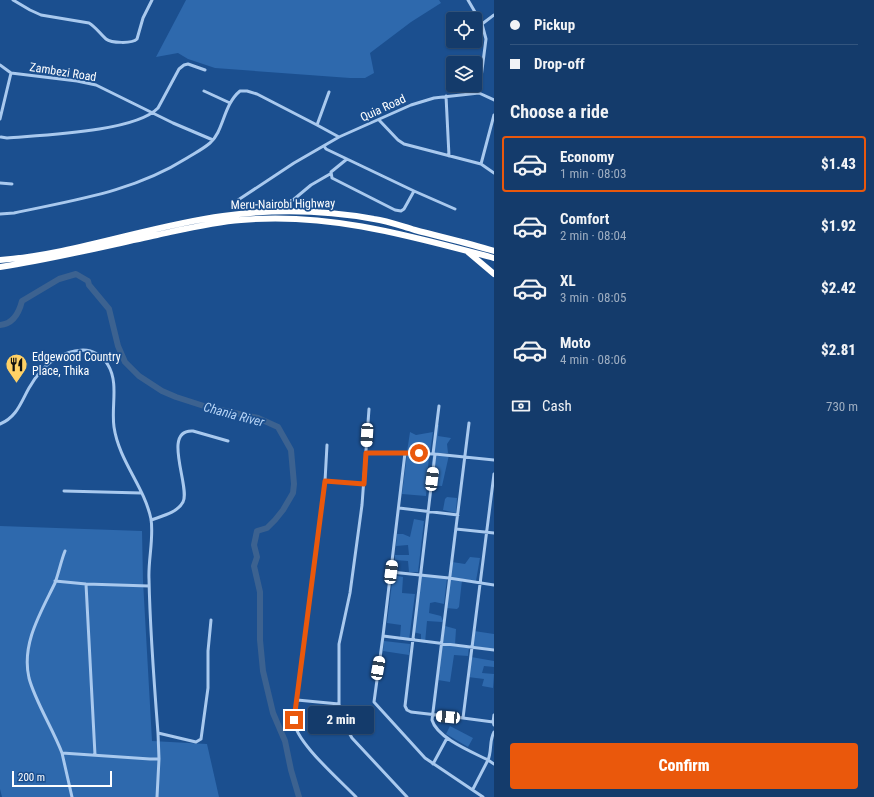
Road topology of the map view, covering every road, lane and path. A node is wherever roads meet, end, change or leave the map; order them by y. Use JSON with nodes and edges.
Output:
{"nodes":[{"id":1,"x":13,"y":0,"type":"edge"},
{"id":2,"x":152,"y":0,"type":"edge"},
{"id":3,"x":468,"y":0,"type":"edge"},
{"id":4,"x":475,"y":12,"type":"edge"},
{"id":5,"x":494,"y":16,"type":"edge"},
{"id":6,"x":482,"y":24,"type":"joint"},
{"id":7,"x":0,"y":65,"type":"edge"},
{"id":8,"x":205,"y":70,"type":"dead end"},
{"id":9,"x":11,"y":73,"type":"junction"},
{"id":10,"x":204,"y":90,"type":"dead end"},
{"id":11,"x":329,"y":92,"type":"dead end"},
{"id":12,"x":479,"y":93,"type":"junction"},
{"id":13,"x":446,"y":96,"type":"junction"},
{"id":14,"x":494,"y":100,"type":"edge"},
{"id":15,"x":230,"y":103,"type":"junction"},
{"id":16,"x":153,"y":113,"type":"junction"},
{"id":17,"x":494,"y":115,"type":"edge"},
{"id":18,"x":0,"y":119,"type":"edge"},
{"id":19,"x":379,"y":120,"type":"junction"},
{"id":20,"x":318,"y":125,"type":"junction"},
{"id":21,"x":0,"y":136,"type":"edge"},
{"id":22,"x":340,"y":137,"type":"junction"},
{"id":23,"x":213,"y":140,"type":"junction"},
{"id":24,"x":324,"y":146,"type":"junction"},
{"id":25,"x":449,"y":156,"type":"junction"},
{"id":26,"x":347,"y":159,"type":"junction"},
{"id":27,"x":481,"y":164,"type":"junction"},
{"id":28,"x":494,"y":173,"type":"edge"},
{"id":29,"x":330,"y":174,"type":"junction"},
{"id":30,"x":0,"y":183,"type":"edge"},
{"id":31,"x":12,"y":184,"type":"dead end"},
{"id":32,"x":414,"y":191,"type":"junction"},
{"id":33,"x":238,"y":200,"type":"dead end"},
{"id":34,"x":293,"y":200,"type":"dead end"},
{"id":35,"x":455,"y":209,"type":"dead end"},
{"id":36,"x":0,"y":214,"type":"edge"},
{"id":37,"x":494,"y":250,"type":"edge"},
{"id":38,"x":467,"y":251,"type":"junction"},
{"id":39,"x":494,"y":258,"type":"edge"},
{"id":40,"x":0,"y":260,"type":"edge"},
{"id":41,"x":0,"y":267,"type":"edge"},
{"id":42,"x":494,"y":274,"type":"edge"},
{"id":43,"x":439,"y":406,"type":"dead end"},
{"id":44,"x":369,"y":409,"type":"dead end"},
{"id":45,"x":469,"y":423,"type":"dead end"},
{"id":46,"x":0,"y":424,"type":"edge"},
{"id":47,"x":228,"y":441,"type":"dead end"},
{"id":48,"x":327,"y":445,"type":"dead end"},
{"id":49,"x":366,"y":453,"type":"junction"},
{"id":50,"x":405,"y":453,"type":"junction"},
{"id":51,"x":434,"y":454,"type":"junction"},
{"id":52,"x":465,"y":457,"type":"junction"},
{"id":53,"x":494,"y":460,"type":"edge"},
{"id":54,"x":494,"y":474,"type":"edge"},
{"id":55,"x":325,"y":481,"type":"junction"},
{"id":56,"x":364,"y":484,"type":"junction"},
{"id":57,"x":64,"y":491,"type":"dead end"},
{"id":58,"x":141,"y":493,"type":"junction"},
{"id":59,"x":399,"y":508,"type":"junction"},
{"id":60,"x":428,"y":511,"type":"junction"},
{"id":61,"x":458,"y":515,"type":"junction"},
{"id":62,"x":151,"y":520,"type":"junction"},
{"id":63,"x":456,"y":529,"type":"junction"},
{"id":64,"x":486,"y":532,"type":"junction"},
{"id":65,"x":494,"y":533,"type":"edge"},
{"id":66,"x":65,"y":550,"type":"dead end"},
{"id":67,"x":391,"y":572,"type":"junction"},
{"id":68,"x":421,"y":574,"type":"junction"},
{"id":69,"x":449,"y":578,"type":"junction"},
{"id":70,"x":55,"y":581,"type":"junction"},
{"id":71,"x":86,"y":584,"type":"junction"},
{"id":72,"x":480,"y":584,"type":"junction"},
{"id":73,"x":149,"y":586,"type":"junction"},
{"id":74,"x":494,"y":586,"type":"edge"},
{"id":75,"x":211,"y":620,"type":"dead end"},
{"id":76,"x":383,"y":636,"type":"junction"},
{"id":77,"x":413,"y":640,"type":"junction"},
{"id":78,"x":442,"y":644,"type":"junction"},
{"id":79,"x":471,"y":648,"type":"junction"},
{"id":80,"x":494,"y":650,"type":"edge"},
{"id":81,"x":297,"y":700,"type":"junction"},
{"id":82,"x":339,"y":704,"type":"junction"},
{"id":83,"x":432,"y":715,"type":"junction"},
{"id":84,"x":494,"y":715,"type":"edge"},
{"id":85,"x":463,"y":718,"type":"junction"},
{"id":86,"x":494,"y":724,"type":"edge"},
{"id":87,"x":494,"y":732,"type":"edge"},
{"id":88,"x":158,"y":733,"type":"junction"},
{"id":89,"x":447,"y":738,"type":"junction"},
{"id":90,"x":62,"y":753,"type":"junction"},
{"id":91,"x":96,"y":755,"type":"junction"},
{"id":92,"x":159,"y":759,"type":"junction"},
{"id":93,"x":488,"y":760,"type":"junction"},
{"id":94,"x":433,"y":764,"type":"junction"},
{"id":95,"x":494,"y":764,"type":"edge"},
{"id":96,"x":473,"y":790,"type":"junction"},
{"id":97,"x":72,"y":797,"type":"edge"},
{"id":98,"x":157,"y":797,"type":"edge"},
{"id":99,"x":356,"y":797,"type":"edge"},
{"id":100,"x":407,"y":797,"type":"edge"},
{"id":101,"x":483,"y":797,"type":"edge"}],
"edges":[{"from":1,"to":2,"type":"street"},
{"from":3,"to":4,"type":"street"},
{"from":5,"to":6,"type":"street"},
{"from":6,"to":12,"type":"street"},
{"from":7,"to":9,"type":"street"},
{"from":8,"to":16,"type":"street"},
{"from":9,"to":16,"type":"street","name":"Zambezi Road"},
{"from":9,"to":18,"type":"street"},
{"from":10,"to":15,"type":"street"},
{"from":11,"to":20,"type":"street"},
{"from":12,"to":13,"type":"street","name":"Quia Road"},
{"from":12,"to":14,"type":"street"},
{"from":13,"to":19,"type":"street","name":"Quia Road"},
{"from":13,"to":25,"type":"street"},
{"from":15,"to":20,"type":"street"},
{"from":15,"to":23,"type":"street"},
{"from":16,"to":21,"type":"street"},
{"from":16,"to":23,"type":"street","name":"Zambezi Road"},
{"from":17,"to":27,"type":"street"},
{"from":19,"to":22,"type":"street","name":"Quia Road"},
{"from":19,"to":25,"type":"street"},
{"from":20,"to":22,"type":"street"},
{"from":22,"to":24,"type":"street","name":"Quia Road"},
{"from":23,"to":36,"type":"street"},
{"from":24,"to":26,"type":"street"},
{"from":24,"to":33,"type":"street","name":"Quia Road"},
{"from":25,"to":27,"type":"street"},
{"from":26,"to":29,"type":"street"},
{"from":26,"to":32,"type":"street"},
{"from":27,"to":28,"type":"street"},
{"from":29,"to":32,"type":"street"},
{"from":29,"to":34,"type":"street"},
{"from":30,"to":31,"type":"street"},
{"from":32,"to":35,"type":"street"},
{"from":37,"to":40,"type":"highway","name":"Meru-Nairobi Highway"},
{"from":38,"to":39,"type":"highway","name":"Meru-Nairobi Highway"},
{"from":38,"to":41,"type":"highway","name":"Meru-Nairobi Highway"},
{"from":38,"to":42,"type":"highway"},
{"from":43,"to":51,"type":"street"},
{"from":44,"to":49,"type":"street"},
{"from":45,"to":52,"type":"street"},
{"from":46,"to":58,"type":"street"},
{"from":47,"to":62,"type":"street"},
{"from":48,"to":55,"type":"street"},
{"from":49,"to":50,"type":"street"},
{"from":49,"to":56,"type":"street"},
{"from":50,"to":51,"type":"street"},
{"from":50,"to":59,"type":"street"},
{"from":51,"to":52,"type":"street"},
{"from":51,"to":60,"type":"street"},
{"from":52,"to":53,"type":"street"},
{"from":52,"to":61,"type":"street"},
{"from":54,"to":64,"type":"street"},
{"from":55,"to":56,"type":"street"},
{"from":55,"to":81,"type":"street"},
{"from":56,"to":82,"type":"street"},
{"from":57,"to":58,"type":"street"},
{"from":58,"to":62,"type":"street"},
{"from":59,"to":60,"type":"street"},
{"from":59,"to":67,"type":"street"},
{"from":60,"to":61,"type":"street"},
{"from":60,"to":68,"type":"street"},
{"from":61,"to":63,"type":"street"},
{"from":62,"to":73,"type":"street"},
{"from":63,"to":64,"type":"street"},
{"from":63,"to":69,"type":"street"},
{"from":64,"to":65,"type":"street"},
{"from":64,"to":72,"type":"street"},
{"from":66,"to":70,"type":"street"},
{"from":67,"to":68,"type":"street"},
{"from":67,"to":76,"type":"street"},
{"from":68,"to":69,"type":"street"},
{"from":68,"to":77,"type":"street"},
{"from":69,"to":72,"type":"street"},
{"from":69,"to":78,"type":"street"},
{"from":70,"to":71,"type":"street"},
{"from":70,"to":90,"type":"street"},
{"from":71,"to":73,"type":"street"},
{"from":71,"to":91,"type":"street"},
{"from":72,"to":74,"type":"street"},
{"from":72,"to":79,"type":"street"},
{"from":73,"to":88,"type":"street"},
{"from":75,"to":88,"type":"street"},
{"from":76,"to":77,"type":"street"},
{"from":76,"to":94,"type":"street"},
{"from":77,"to":78,"type":"street"},
{"from":77,"to":83,"type":"street"},
{"from":78,"to":79,"type":"street"},
{"from":78,"to":83,"type":"street"},
{"from":79,"to":80,"type":"street"},
{"from":79,"to":85,"type":"street"},
{"from":81,"to":82,"type":"street"},
{"from":81,"to":99,"type":"street"},
{"from":82,"to":100,"type":"street"},
{"from":83,"to":85,"type":"street"},
{"from":83,"to":89,"type":"street"},
{"from":84,"to":86,"type":"street"},
{"from":85,"to":86,"type":"street"},
{"from":87,"to":93,"type":"street"},
{"from":88,"to":92,"type":"street"},
{"from":89,"to":93,"type":"street"},
{"from":89,"to":94,"type":"street"},
{"from":90,"to":91,"type":"street"},
{"from":90,"to":97,"type":"street"},
{"from":91,"to":92,"type":"street"},
{"from":92,"to":98,"type":"street"},
{"from":93,"to":95,"type":"street"},
{"from":93,"to":96,"type":"street"},
{"from":94,"to":96,"type":"street"},
{"from":96,"to":101,"type":"street"}]}
